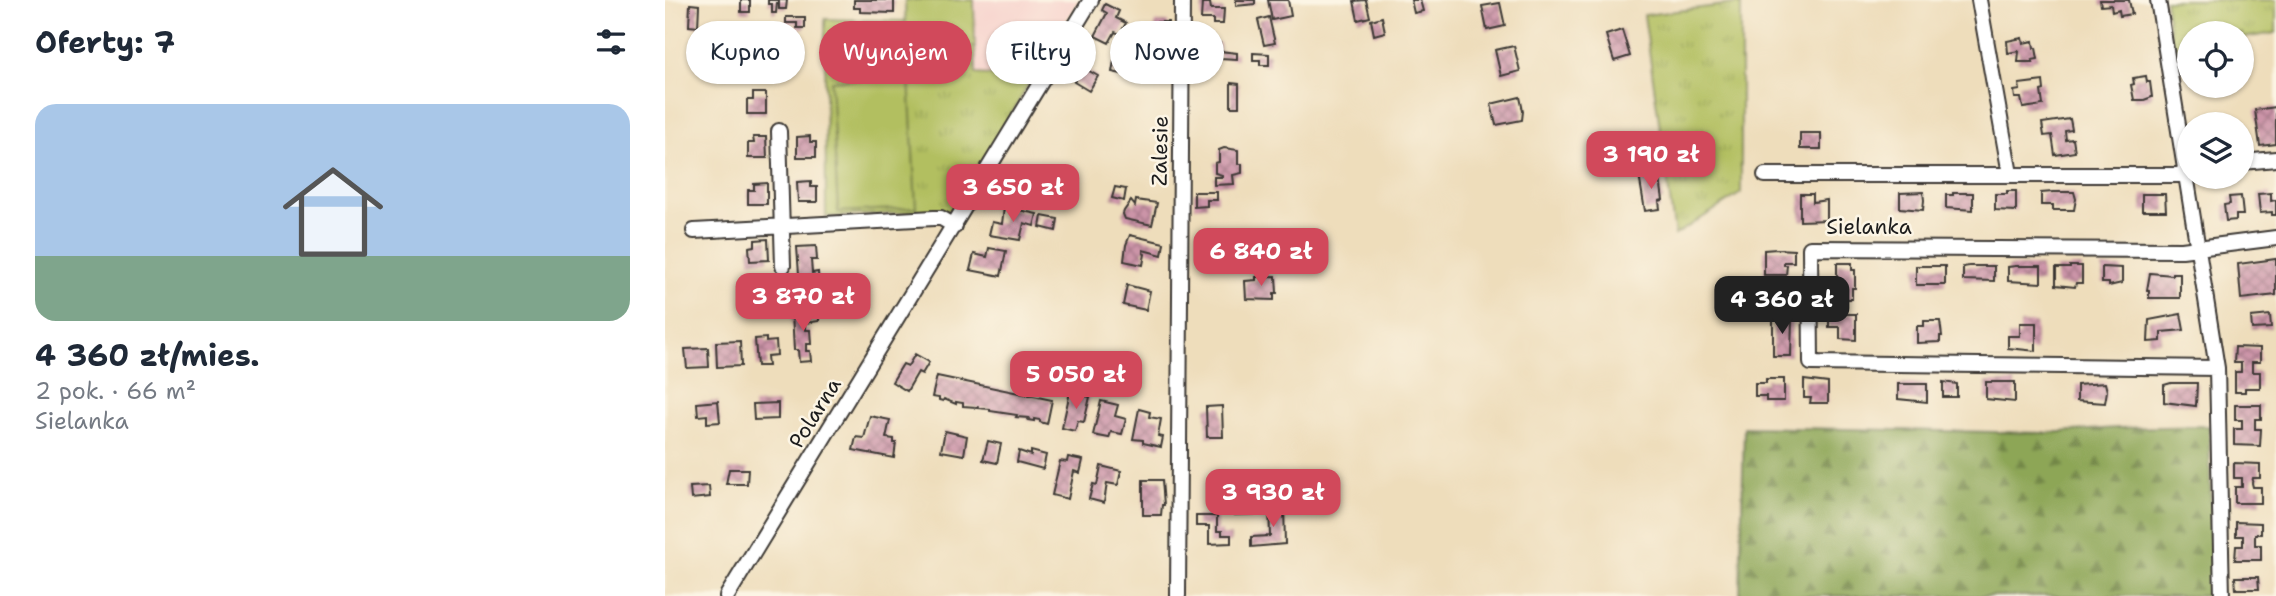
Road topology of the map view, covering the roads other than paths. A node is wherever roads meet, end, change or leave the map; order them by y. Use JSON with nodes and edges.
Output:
{"nodes":[{"id":1,"x":1091,"y":0,"type":"edge"},
{"id":2,"x":1182,"y":0,"type":"edge"},
{"id":3,"x":1979,"y":0,"type":"edge"},
{"id":4,"x":2158,"y":0,"type":"edge"},
{"id":5,"x":2177,"y":112,"type":"edge"},
{"id":6,"x":779,"y":131,"type":"dead end"},
{"id":7,"x":2276,"y":159,"type":"edge"},
{"id":8,"x":2254,"y":161,"type":"edge"},
{"id":9,"x":1765,"y":174,"type":"dead end"},
{"id":10,"x":2010,"y":174,"type":"junction"},
{"id":11,"x":2177,"y":174,"type":"edge"},
{"id":12,"x":2190,"y":189,"type":"edge"},
{"id":13,"x":783,"y":226,"type":"junction"},
{"id":14,"x":955,"y":226,"type":"junction"},
{"id":15,"x":694,"y":231,"type":"dead end"},
{"id":16,"x":2276,"y":238,"type":"edge"},
{"id":17,"x":2197,"y":247,"type":"junction"},
{"id":18,"x":783,"y":266,"type":"dead end"},
{"id":19,"x":2217,"y":368,"type":"junction"},
{"id":20,"x":727,"y":596,"type":"edge"},
{"id":21,"x":1178,"y":596,"type":"edge"},
{"id":22,"x":2222,"y":596,"type":"edge"}],
"edges":[{"from":1,"to":14,"type":"street","name":"Polarna"},
{"from":2,"to":21,"type":"street","name":"Zalesie"},
{"from":3,"to":10,"type":"street"},
{"from":4,"to":5,"type":"street"},
{"from":6,"to":13,"type":"street"},
{"from":7,"to":8,"type":"street"},
{"from":9,"to":10,"type":"street"},
{"from":10,"to":11,"type":"street"},
{"from":12,"to":17,"type":"street"},
{"from":13,"to":14,"type":"street"},
{"from":13,"to":15,"type":"street"},
{"from":13,"to":18,"type":"street"},
{"from":14,"to":20,"type":"street","name":"Polarna"},
{"from":16,"to":17,"type":"street"},
{"from":17,"to":19,"type":"street"},
{"from":17,"to":19,"type":"street","name":"Sielanka"},
{"from":19,"to":22,"type":"street"}]}
